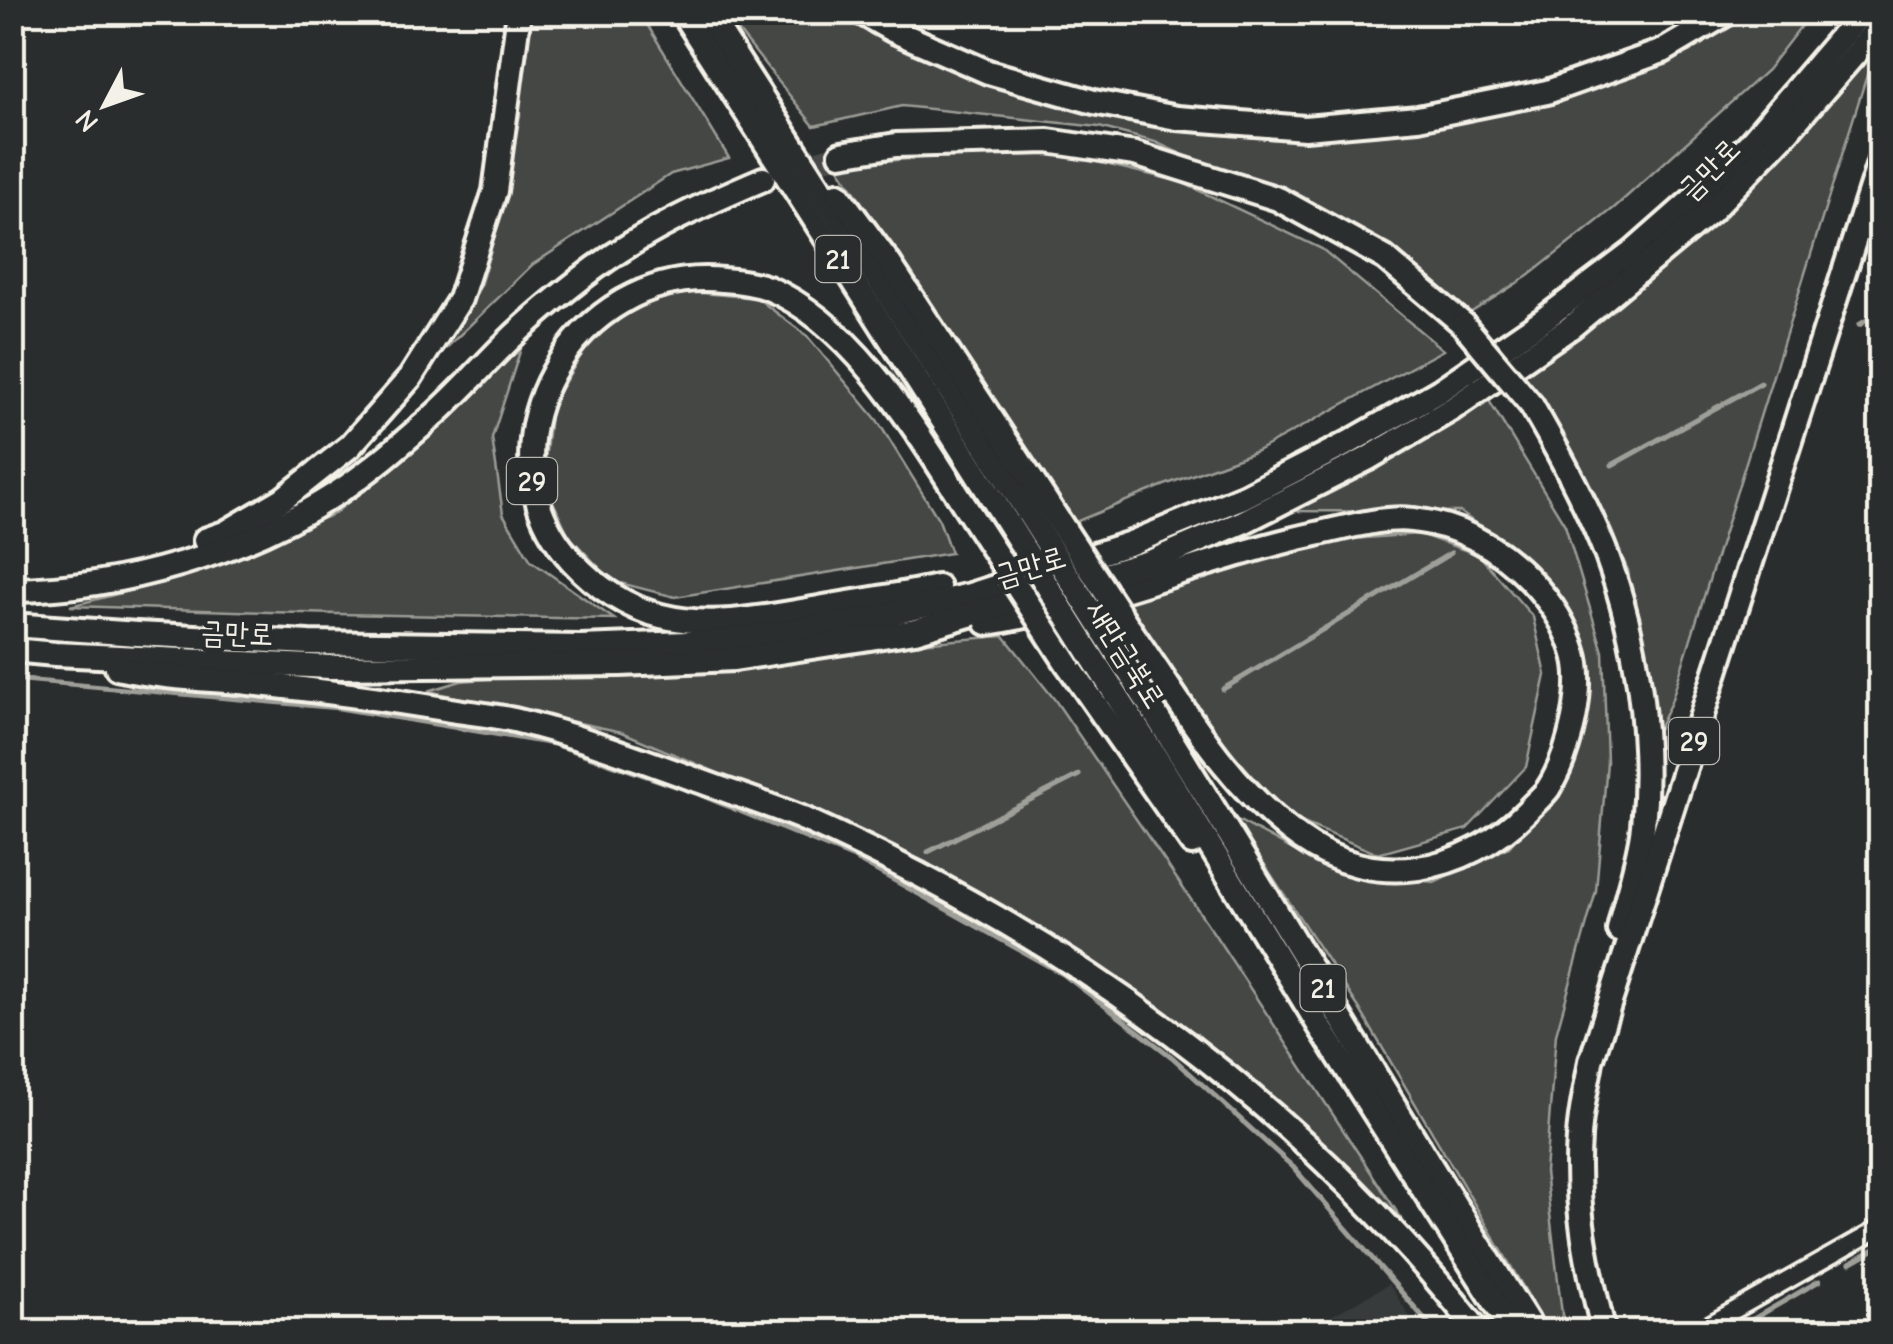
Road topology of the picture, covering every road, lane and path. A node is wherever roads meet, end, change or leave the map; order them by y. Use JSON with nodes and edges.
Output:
{"nodes":[{"id":1,"x":519,"y":12,"type":"edge"},
{"id":2,"x":682,"y":12,"type":"edge"},
{"id":3,"x":707,"y":12,"type":"edge"},
{"id":4,"x":860,"y":12,"type":"edge"},
{"id":5,"x":1729,"y":12,"type":"edge"},
{"id":6,"x":1862,"y":12,"type":"edge"},
{"id":7,"x":1880,"y":24,"type":"edge"},
{"id":8,"x":841,"y":154,"type":"tunnel mouth"},
{"id":9,"x":1880,"y":160,"type":"edge"},
{"id":10,"x":763,"y":179,"type":"tunnel mouth"},
{"id":11,"x":1015,"y":493,"type":"junction"},
{"id":12,"x":1132,"y":543,"type":"junction"},
{"id":13,"x":12,"y":586,"type":"edge"},
{"id":14,"x":12,"y":624,"type":"edge"},
{"id":15,"x":1112,"y":645,"type":"junction"},
{"id":16,"x":825,"y":646,"type":"junction"},
{"id":17,"x":12,"y":650,"type":"edge"},
{"id":18,"x":55,"y":654,"type":"junction"},
{"id":19,"x":1320,"y":1027,"type":"junction"},
{"id":20,"x":1590,"y":1060,"type":"junction"},
{"id":21,"x":1880,"y":1228,"type":"edge"},
{"id":22,"x":12,"y":1324,"type":"edge"},
{"id":23,"x":24,"y":1332,"type":"edge"},
{"id":24,"x":1479,"y":1332,"type":"edge"},
{"id":25,"x":1514,"y":1332,"type":"edge"},
{"id":26,"x":1534,"y":1332,"type":"edge"},
{"id":27,"x":1604,"y":1332,"type":"edge"},
{"id":28,"x":1696,"y":1332,"type":"edge"}],
"edges":[{"from":1,"to":13,"type":"highway"},
{"from":2,"to":11,"type":"highway","name":"새만금북로","number":"21"},
{"from":3,"to":11,"type":"highway","name":"새만금북로","number":"21"},
{"from":4,"to":5,"type":"highway"},
{"from":6,"to":12,"type":"highway","name":"금만로","number":"29"},
{"from":7,"to":16,"type":"highway","name":"금만로"},
{"from":8,"to":20,"type":"highway","bridge":true},
{"from":9,"to":20,"type":"highway","number":"29"},
{"from":10,"to":13,"type":"highway"},
{"from":11,"to":15,"type":"highway","name":"새만금북로","number":"21","bridge":true},
{"from":11,"to":15,"type":"highway","bridge":true},
{"from":12,"to":14,"type":"highway","name":"금만로"},
{"from":12,"to":19,"type":"highway","number":"29","bridge":true},
{"from":15,"to":16,"type":"highway"},
{"from":15,"to":19,"type":"highway","name":"새만금북로","number":"21"},
{"from":15,"to":26,"type":"highway","name":"새만금북로","number":"21"},
{"from":16,"to":18,"type":"highway","name":"금만로"},
{"from":17,"to":18,"type":"highway","name":"금만로"},
{"from":18,"to":24,"type":"highway"},
{"from":19,"to":25,"type":"highway","name":"새만금북로","number":"21"},
{"from":20,"to":27,"type":"highway","number":"29"},
{"from":21,"to":28,"type":"street"},
{"from":22,"to":23,"type":"street"}]}
